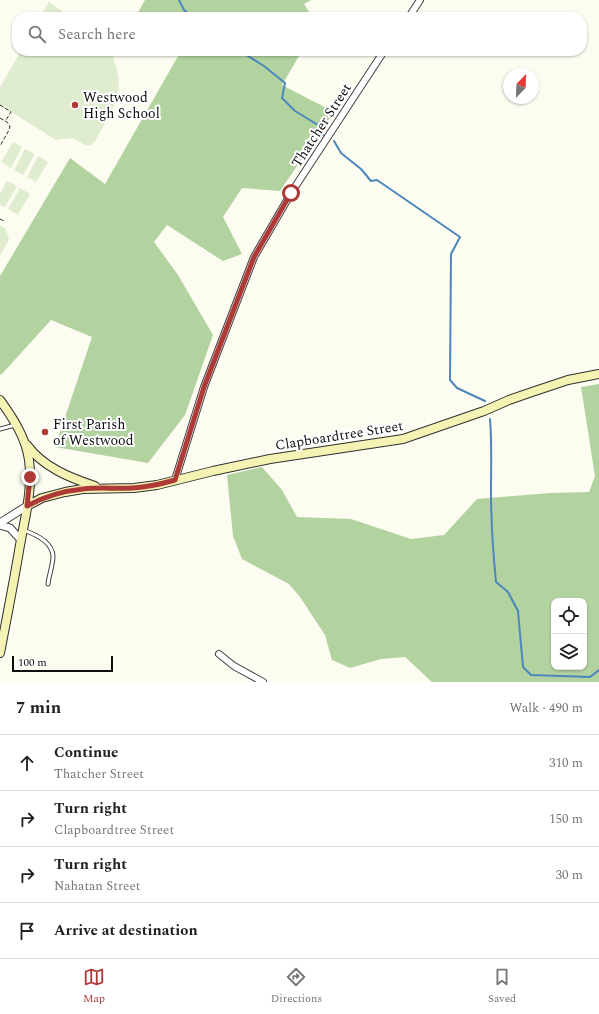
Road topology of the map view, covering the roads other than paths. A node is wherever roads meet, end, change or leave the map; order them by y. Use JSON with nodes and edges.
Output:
{"nodes":[{"id":1,"x":420,"y":0,"type":"edge"},
{"id":2,"x":412,"y":12,"type":"edge"},
{"id":3,"x":381,"y":56,"type":"edge"},
{"id":4,"x":599,"y":374,"type":"edge"},
{"id":5,"x":0,"y":400,"type":"edge"},
{"id":6,"x":16,"y":424,"type":"junction"},
{"id":7,"x":0,"y":430,"type":"edge"},
{"id":8,"x":23,"y":440,"type":"junction"},
{"id":9,"x":175,"y":480,"type":"junction"},
{"id":10,"x":100,"y":488,"type":"junction"},
{"id":11,"x":27,"y":506,"type":"junction"},
{"id":12,"x":0,"y":524,"type":"edge"},
{"id":13,"x":23,"y":530,"type":"junction"},
{"id":14,"x":21,"y":540,"type":"junction"},
{"id":15,"x":48,"y":584,"type":"dead end"},
{"id":16,"x":0,"y":653,"type":"edge"},
{"id":17,"x":219,"y":654,"type":"dead end"},
{"id":18,"x":263,"y":682,"type":"edge"}],
"edges":[{"from":1,"to":2,"type":"street"},
{"from":3,"to":9,"type":"street","name":"Thatcher Street"},
{"from":4,"to":9,"type":"main road","name":"Clapboardtree Street"},
{"from":5,"to":6,"type":"main road"},
{"from":6,"to":7,"type":"lane"},
{"from":6,"to":8,"type":"main road"},
{"from":8,"to":10,"type":"main road","name":"Clapboardtree Street"},
{"from":8,"to":11,"type":"main road"},
{"from":9,"to":10,"type":"main road","name":"Clapboardtree Street"},
{"from":10,"to":11,"type":"main road","name":"Clapboardtree Street"},
{"from":11,"to":12,"type":"street","name":"Clapboardtree Street"},
{"from":11,"to":13,"type":"main road"},
{"from":12,"to":14,"type":"street"},
{"from":13,"to":14,"type":"main road"},
{"from":13,"to":15,"type":"lane"},
{"from":14,"to":16,"type":"main road"},
{"from":17,"to":18,"type":"street"}]}
